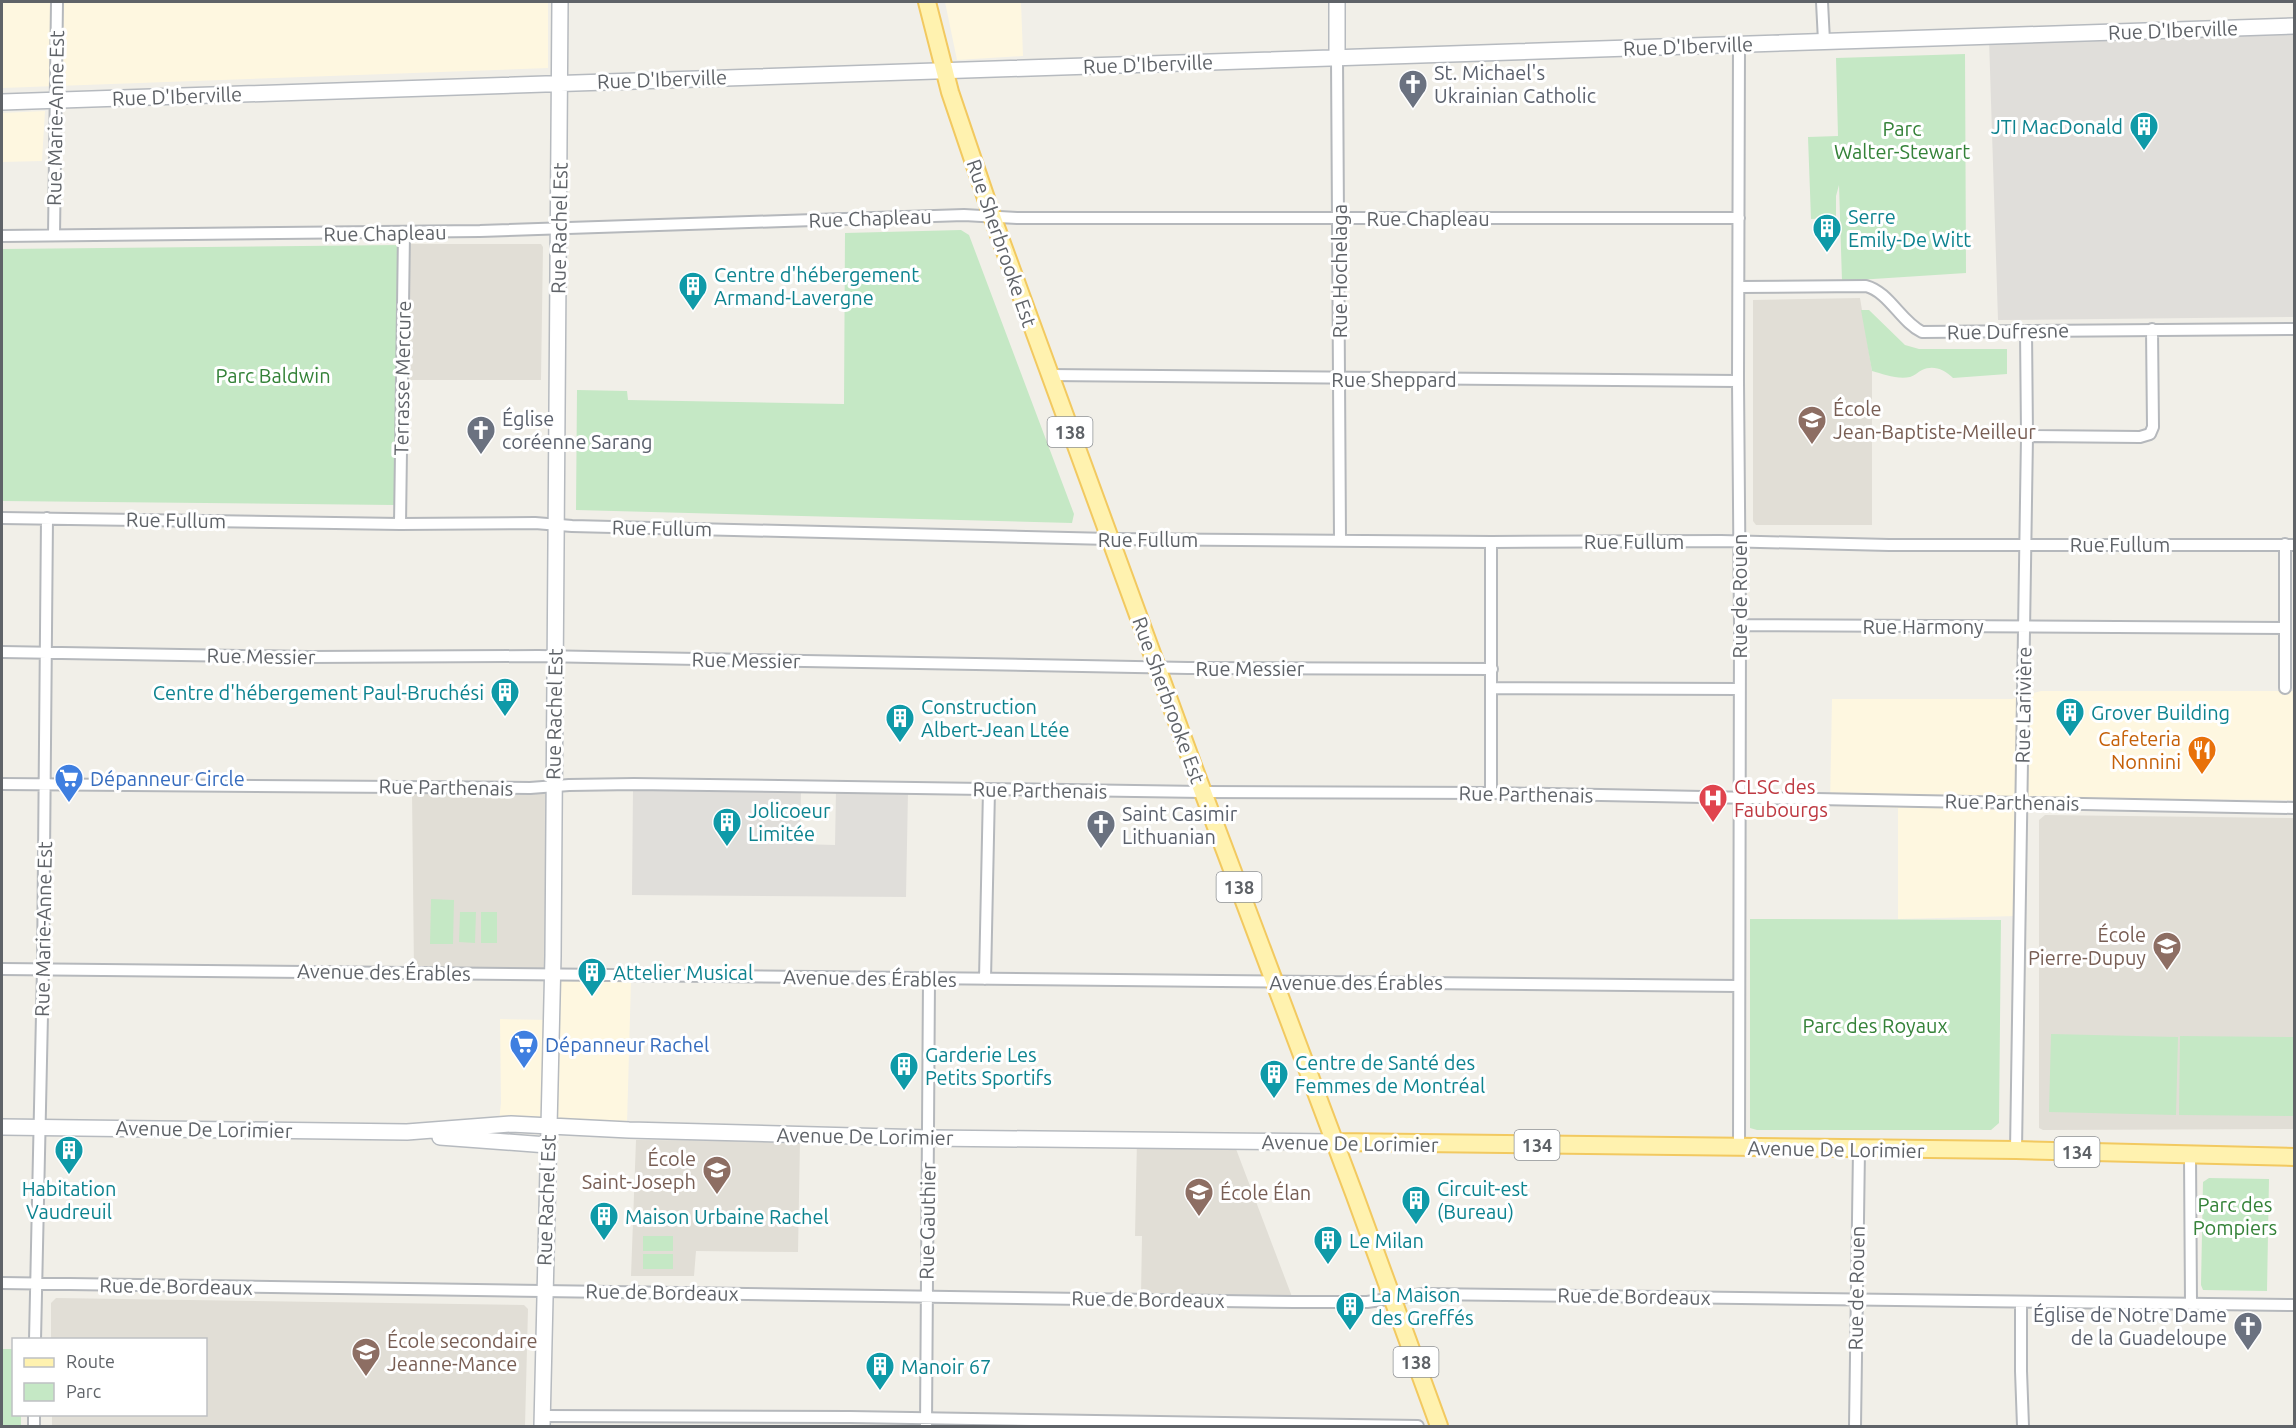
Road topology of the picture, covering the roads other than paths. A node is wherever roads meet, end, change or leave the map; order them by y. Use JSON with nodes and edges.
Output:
{"nodes":[{"id":1,"x":57,"y":2,"type":"edge"},
{"id":2,"x":560,"y":2,"type":"edge"},
{"id":3,"x":927,"y":2,"type":"edge"},
{"id":4,"x":1337,"y":2,"type":"edge"},
{"id":5,"x":1822,"y":2,"type":"edge"},
{"id":6,"x":2295,"y":26,"type":"edge"},
{"id":7,"x":1824,"y":41,"type":"junction"},
{"id":8,"x":1739,"y":44,"type":"junction"},
{"id":9,"x":1337,"y":57,"type":"junction"},
{"id":10,"x":944,"y":70,"type":"junction"},
{"id":11,"x":561,"y":82,"type":"junction"},
{"id":12,"x":54,"y":100,"type":"junction"},
{"id":13,"x":2,"y":102,"type":"edge"},
{"id":14,"x":992,"y":216,"type":"junction"},
{"id":15,"x":1340,"y":217,"type":"junction"},
{"id":16,"x":1739,"y":218,"type":"junction"},
{"id":17,"x":559,"y":230,"type":"junction"},
{"id":18,"x":404,"y":233,"type":"junction"},
{"id":19,"x":54,"y":235,"type":"junction"},
{"id":20,"x":2,"y":236,"type":"edge"},
{"id":21,"x":1738,"y":287,"type":"junction"},
{"id":22,"x":2152,"y":329,"type":"junction"},
{"id":23,"x":2295,"y":329,"type":"edge"},
{"id":24,"x":2026,"y":331,"type":"junction"},
{"id":25,"x":1049,"y":375,"type":"junction"},
{"id":26,"x":1339,"y":378,"type":"junction"},
{"id":27,"x":1738,"y":381,"type":"junction"},
{"id":28,"x":2027,"y":436,"type":"junction"},
{"id":29,"x":2,"y":518,"type":"edge"},
{"id":30,"x":47,"y":518,"type":"junction"},
{"id":31,"x":400,"y":524,"type":"junction"},
{"id":32,"x":556,"y":525,"type":"junction"},
{"id":33,"x":1110,"y":539,"type":"junction"},
{"id":34,"x":1340,"y":540,"type":"junction"},
{"id":35,"x":1491,"y":542,"type":"junction"},
{"id":36,"x":1739,"y":542,"type":"junction"},
{"id":37,"x":2025,"y":544,"type":"junction"},
{"id":38,"x":2290,"y":545,"type":"edge"},
{"id":39,"x":1740,"y":625,"type":"junction"},
{"id":40,"x":2024,"y":627,"type":"junction"},
{"id":41,"x":2285,"y":628,"type":"junction"},
{"id":42,"x":2,"y":652,"type":"edge"},
{"id":43,"x":45,"y":652,"type":"junction"},
{"id":44,"x":555,"y":657,"type":"junction"},
{"id":45,"x":1158,"y":667,"type":"junction"},
{"id":46,"x":1492,"y":669,"type":"junction"},
{"id":47,"x":1492,"y":688,"type":"junction"},
{"id":48,"x":1739,"y":688,"type":"junction"},
{"id":49,"x":2285,"y":688,"type":"dead end"},
{"id":50,"x":2,"y":783,"type":"edge"},
{"id":51,"x":45,"y":784,"type":"junction"},
{"id":52,"x":554,"y":786,"type":"junction"},
{"id":53,"x":989,"y":790,"type":"junction"},
{"id":54,"x":1203,"y":792,"type":"junction"},
{"id":55,"x":1491,"y":793,"type":"junction"},
{"id":56,"x":1739,"y":797,"type":"junction"},
{"id":57,"x":2021,"y":803,"type":"junction"},
{"id":58,"x":2295,"y":808,"type":"edge"},
{"id":59,"x":43,"y":968,"type":"junction"},
{"id":60,"x":2,"y":969,"type":"edge"},
{"id":61,"x":552,"y":974,"type":"junction"},
{"id":62,"x":929,"y":979,"type":"junction"},
{"id":63,"x":985,"y":979,"type":"junction"},
{"id":64,"x":1275,"y":981,"type":"junction"},
{"id":65,"x":1739,"y":986,"type":"junction"},
{"id":66,"x":548,"y":1125,"type":"junction"},
{"id":67,"x":2,"y":1127,"type":"edge"},
{"id":68,"x":40,"y":1128,"type":"junction"},
{"id":69,"x":407,"y":1132,"type":"junction"},
{"id":70,"x":928,"y":1138,"type":"junction"},
{"id":71,"x":1335,"y":1142,"type":"junction"},
{"id":72,"x":548,"y":1144,"type":"junction"},
{"id":73,"x":1739,"y":1147,"type":"junction"},
{"id":74,"x":1859,"y":1150,"type":"junction"},
{"id":75,"x":2016,"y":1150,"type":"junction"},
{"id":76,"x":2190,"y":1156,"type":"junction"},
{"id":77,"x":2295,"y":1157,"type":"edge"},
{"id":78,"x":2,"y":1283,"type":"edge"},
{"id":79,"x":35,"y":1284,"type":"junction"},
{"id":80,"x":543,"y":1290,"type":"junction"},
{"id":81,"x":927,"y":1295,"type":"junction"},
{"id":82,"x":1393,"y":1298,"type":"junction"},
{"id":83,"x":1856,"y":1299,"type":"junction"},
{"id":84,"x":2022,"y":1302,"type":"junction"},
{"id":85,"x":2191,"y":1303,"type":"junction"},
{"id":86,"x":2295,"y":1305,"type":"edge"},
{"id":87,"x":35,"y":1338,"type":"edge"},
{"id":88,"x":542,"y":1421,"type":"edge"},
{"id":89,"x":926,"y":1422,"type":"edge"},
{"id":90,"x":1418,"y":1426,"type":"edge"},
{"id":91,"x":1439,"y":1426,"type":"edge"},
{"id":92,"x":1855,"y":1426,"type":"edge"},
{"id":93,"x":2024,"y":1426,"type":"edge"}],
"edges":[{"from":1,"to":12,"type":"street","name":"Rue Marie-Anne Est"},
{"from":2,"to":11,"type":"main road","name":"Rue Rachel Est"},
{"from":3,"to":10,"type":"main road","name":"Rue Sherbrooke Est","number":"138"},
{"from":4,"to":9,"type":"main road","name":"Rue Hochelaga"},
{"from":5,"to":7,"type":"street"},
{"from":6,"to":7,"type":"main road","name":"Rue D'Iberville"},
{"from":7,"to":8,"type":"main road","name":"Rue D'Iberville"},
{"from":8,"to":9,"type":"main road","name":"Rue D'Iberville"},
{"from":8,"to":16,"type":"street","name":"Rue de Rouen"},
{"from":9,"to":10,"type":"main road","name":"Rue D'Iberville"},
{"from":9,"to":15,"type":"street","name":"Rue Hochelaga"},
{"from":10,"to":11,"type":"main road","name":"Rue D'Iberville"},
{"from":10,"to":14,"type":"main road","name":"Rue Sherbrooke Est","number":"138"},
{"from":11,"to":12,"type":"main road","name":"Rue D'Iberville"},
{"from":11,"to":17,"type":"main road","name":"Rue Rachel Est"},
{"from":12,"to":13,"type":"main road","name":"Rue D'Iberville"},
{"from":12,"to":19,"type":"street","name":"Rue Marie-Anne Est"},
{"from":14,"to":15,"type":"street","name":"Rue Chapleau"},
{"from":14,"to":17,"type":"street","name":"Rue Chapleau"},
{"from":14,"to":25,"type":"main road","name":"Rue Sherbrooke Est","number":"138"},
{"from":15,"to":16,"type":"street","name":"Rue Chapleau"},
{"from":15,"to":26,"type":"street","name":"Rue Hochelaga"},
{"from":16,"to":21,"type":"street","name":"Rue de Rouen"},
{"from":17,"to":18,"type":"street","name":"Rue Chapleau"},
{"from":17,"to":32,"type":"main road","name":"Rue Rachel Est"},
{"from":18,"to":19,"type":"street","name":"Rue Chapleau"},
{"from":18,"to":31,"type":"street","name":"Terrasse Mercure"},
{"from":19,"to":20,"type":"street","name":"Rue Chapleau"},
{"from":21,"to":24,"type":"street","name":"Rue Dufresne"},
{"from":21,"to":27,"type":"street","name":"Rue de Rouen"},
{"from":22,"to":23,"type":"street","name":"Rue Dufresne"},
{"from":22,"to":24,"type":"street","name":"Rue Dufresne"},
{"from":22,"to":28,"type":"street"},
{"from":24,"to":28,"type":"street","name":"Rue Larivière"},
{"from":25,"to":26,"type":"street","name":"Rue Sheppard"},
{"from":25,"to":33,"type":"main road","name":"Rue Sherbrooke Est","number":"138"},
{"from":26,"to":27,"type":"street","name":"Rue Sheppard"},
{"from":26,"to":34,"type":"street","name":"Rue Hochelaga"},
{"from":27,"to":36,"type":"street","name":"Rue de Rouen"},
{"from":28,"to":37,"type":"street","name":"Rue Larivière"},
{"from":29,"to":30,"type":"street","name":"Rue Fullum"},
{"from":30,"to":31,"type":"street","name":"Rue Fullum"},
{"from":30,"to":43,"type":"street","name":"Rue Marie-Anne Est"},
{"from":31,"to":32,"type":"street","name":"Rue Fullum"},
{"from":32,"to":33,"type":"street","name":"Rue Fullum"},
{"from":32,"to":44,"type":"main road","name":"Rue Rachel Est"},
{"from":33,"to":34,"type":"street","name":"Rue Fullum"},
{"from":33,"to":45,"type":"main road","name":"Rue Sherbrooke Est","number":"138"},
{"from":34,"to":35,"type":"street","name":"Rue Fullum"},
{"from":35,"to":36,"type":"street","name":"Rue Fullum"},
{"from":35,"to":46,"type":"street"},
{"from":36,"to":37,"type":"street","name":"Rue Fullum"},
{"from":36,"to":39,"type":"street","name":"Rue de Rouen"},
{"from":37,"to":38,"type":"street","name":"Rue Fullum"},
{"from":37,"to":40,"type":"street","name":"Rue Larivière"},
{"from":38,"to":41,"type":"street"},
{"from":39,"to":40,"type":"street","name":"Rue Harmony"},
{"from":39,"to":48,"type":"street","name":"Rue de Rouen"},
{"from":40,"to":41,"type":"street","name":"Rue Harmony"},
{"from":40,"to":57,"type":"street","name":"Rue Larivière"},
{"from":41,"to":49,"type":"street"},
{"from":42,"to":43,"type":"street","name":"Rue Messier"},
{"from":43,"to":44,"type":"street","name":"Rue Messier"},
{"from":43,"to":51,"type":"street","name":"Rue Marie-Anne Est"},
{"from":44,"to":45,"type":"street","name":"Rue Messier"},
{"from":44,"to":52,"type":"main road","name":"Rue Rachel Est"},
{"from":45,"to":46,"type":"street","name":"Rue Messier"},
{"from":45,"to":54,"type":"main road","name":"Rue Sherbrooke Est","number":"138"},
{"from":46,"to":47,"type":"street"},
{"from":47,"to":48,"type":"street"},
{"from":47,"to":55,"type":"street"},
{"from":48,"to":56,"type":"street","name":"Rue de Rouen"},
{"from":50,"to":51,"type":"street","name":"Rue Parthenais"},
{"from":51,"to":52,"type":"street","name":"Rue Parthenais"},
{"from":51,"to":59,"type":"street","name":"Rue Marie-Anne Est"},
{"from":52,"to":53,"type":"street","name":"Rue Parthenais"},
{"from":52,"to":61,"type":"main road","name":"Rue Rachel Est"},
{"from":53,"to":54,"type":"street","name":"Rue Parthenais"},
{"from":53,"to":63,"type":"street"},
{"from":54,"to":55,"type":"street","name":"Rue Parthenais"},
{"from":54,"to":64,"type":"main road","name":"Rue Sherbrooke Est","number":"138"},
{"from":55,"to":56,"type":"street","name":"Rue Parthenais"},
{"from":56,"to":57,"type":"street","name":"Rue Parthenais"},
{"from":56,"to":65,"type":"street","name":"Rue de Rouen"},
{"from":57,"to":58,"type":"street","name":"Rue Parthenais"},
{"from":57,"to":75,"type":"street","name":"Rue Larivière"},
{"from":59,"to":60,"type":"street","name":"Avenue des Érables"},
{"from":59,"to":61,"type":"street","name":"Avenue des Érables"},
{"from":59,"to":68,"type":"street","name":"Rue Marie-Anne Est"},
{"from":61,"to":62,"type":"street","name":"Avenue des Érables"},
{"from":61,"to":66,"type":"main road","name":"Rue Rachel Est"},
{"from":62,"to":63,"type":"street","name":"Avenue des Érables"},
{"from":62,"to":70,"type":"street","name":"Rue Gauthier"},
{"from":63,"to":64,"type":"street","name":"Avenue des Érables"},
{"from":64,"to":65,"type":"street","name":"Avenue des Érables"},
{"from":64,"to":71,"type":"main road","name":"Rue Sherbrooke Est","number":"138"},
{"from":65,"to":73,"type":"street","name":"Rue de Rouen"},
{"from":66,"to":69,"type":"main road","name":"Avenue De Lorimier"},
{"from":66,"to":70,"type":"main road","name":"Avenue De Lorimier"},
{"from":66,"to":72,"type":"main road","name":"Rue Rachel Est"},
{"from":67,"to":68,"type":"main road","name":"Avenue De Lorimier"},
{"from":68,"to":69,"type":"main road","name":"Avenue De Lorimier"},
{"from":68,"to":79,"type":"street","name":"Rue Marie-Anne Est"},
{"from":69,"to":72,"type":"main road","name":"Avenue De Lorimier"},
{"from":70,"to":71,"type":"main road","name":"Avenue De Lorimier"},
{"from":70,"to":81,"type":"street","name":"Rue Gauthier"},
{"from":71,"to":73,"type":"main road","name":"Avenue De Lorimier","number":"134"},
{"from":71,"to":82,"type":"main road","name":"Rue Sherbrooke Est","number":"138"},
{"from":72,"to":80,"type":"main road","name":"Rue Rachel Est"},
{"from":73,"to":74,"type":"main road","name":"Avenue De Lorimier","number":"134"},
{"from":74,"to":75,"type":"main road","name":"Avenue De Lorimier","number":"134"},
{"from":74,"to":83,"type":"street","name":"Rue de Rouen"},
{"from":75,"to":76,"type":"main road","name":"Avenue De Lorimier","number":"134"},
{"from":76,"to":77,"type":"main road","name":"Avenue De Lorimier","number":"134"},
{"from":76,"to":85,"type":"street"},
{"from":78,"to":79,"type":"street","name":"Rue de Bordeaux"},
{"from":79,"to":80,"type":"street","name":"Rue de Bordeaux"},
{"from":79,"to":87,"type":"street","name":"Rue Marie-Anne Est"},
{"from":80,"to":81,"type":"street","name":"Rue de Bordeaux"},
{"from":80,"to":88,"type":"main road","name":"Rue Rachel Est"},
{"from":81,"to":82,"type":"street","name":"Rue de Bordeaux"},
{"from":81,"to":89,"type":"street","name":"Rue Gauthier"},
{"from":82,"to":83,"type":"street","name":"Rue de Bordeaux"},
{"from":82,"to":91,"type":"main road","name":"Rue Sherbrooke Est","number":"138"},
{"from":83,"to":84,"type":"street","name":"Rue de Bordeaux"},
{"from":83,"to":92,"type":"street","name":"Rue de Rouen"},
{"from":84,"to":85,"type":"street","name":"Rue de Bordeaux"},
{"from":84,"to":93,"type":"street"},
{"from":85,"to":86,"type":"street","name":"Rue de Bordeaux"},
{"from":88,"to":89,"type":"street"},
{"from":89,"to":90,"type":"street"}]}
